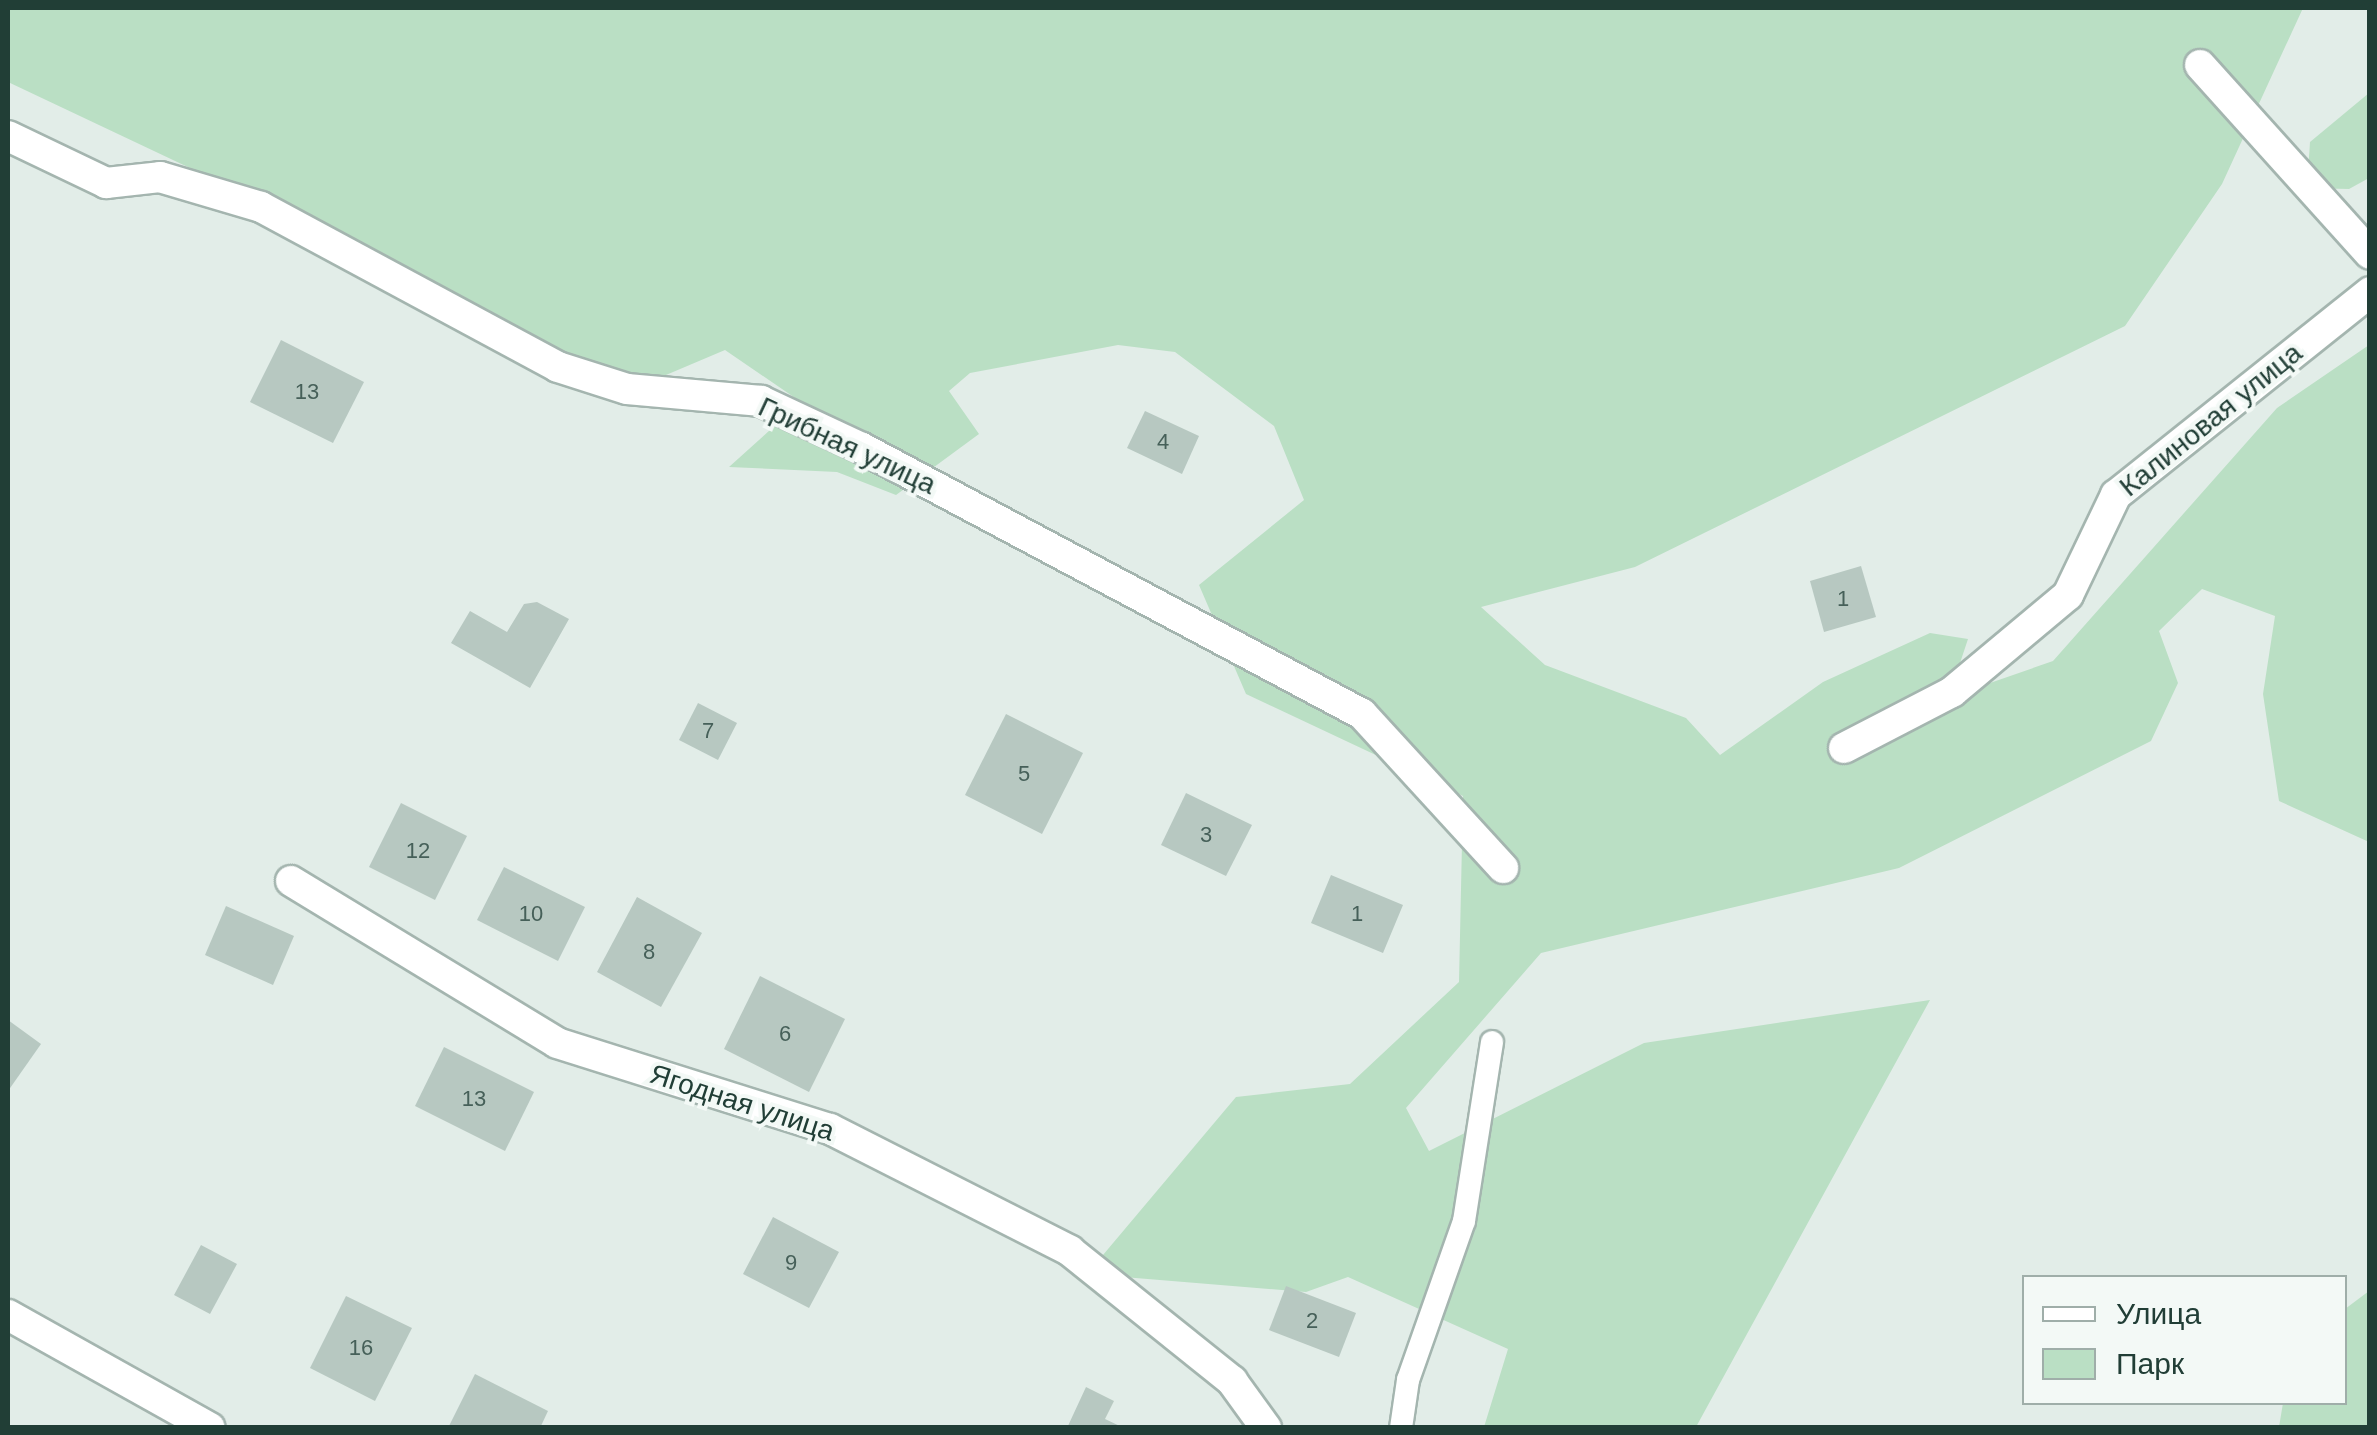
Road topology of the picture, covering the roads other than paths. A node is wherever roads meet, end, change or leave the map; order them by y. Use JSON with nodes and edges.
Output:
{"nodes":[{"id":1,"x":2200,"y":64,"type":"dead end"},
{"id":2,"x":8,"y":136,"type":"edge"},
{"id":3,"x":2370,"y":254,"type":"edge"},
{"id":4,"x":2370,"y":292,"type":"edge"},
{"id":5,"x":1844,"y":748,"type":"dead end"},
{"id":6,"x":1503,"y":868,"type":"dead end"},
{"id":7,"x":290,"y":881,"type":"dead end"},
{"id":8,"x":1492,"y":1042,"type":"dead end"},
{"id":9,"x":8,"y":1315,"type":"edge"},
{"id":10,"x":210,"y":1428,"type":"edge"},
{"id":11,"x":1266,"y":1428,"type":"edge"},
{"id":12,"x":1401,"y":1428,"type":"edge"}],
"edges":[{"from":1,"to":3,"type":"street"},
{"from":2,"to":6,"type":"street","name":"Грибная улица"},
{"from":4,"to":5,"type":"street","name":"Калиновая улица"},
{"from":7,"to":11,"type":"street","name":"Ягодная улица"},
{"from":8,"to":12,"type":"lane"},
{"from":9,"to":10,"type":"street"}]}
